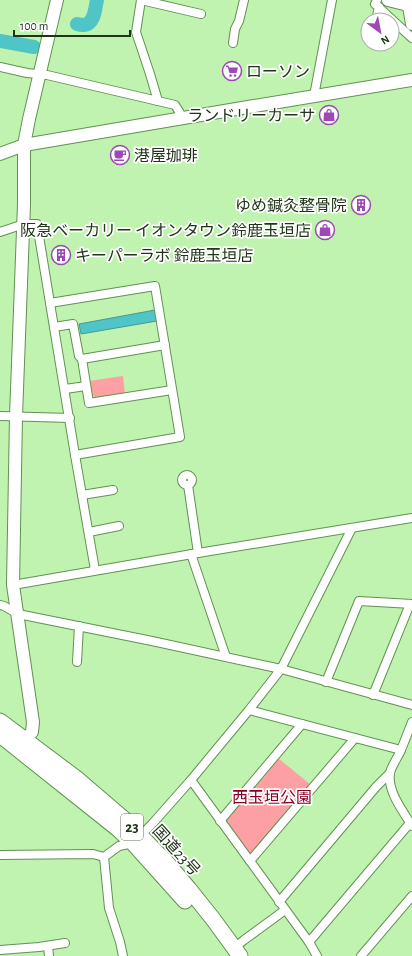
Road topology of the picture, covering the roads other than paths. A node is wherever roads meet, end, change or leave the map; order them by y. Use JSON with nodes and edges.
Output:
{"nodes":[{"id":1,"x":57,"y":0,"type":"edge"},
{"id":2,"x":141,"y":0,"type":"edge"},
{"id":3,"x":244,"y":0,"type":"edge"},
{"id":4,"x":332,"y":0,"type":"edge"},
{"id":5,"x":381,"y":2,"type":"edge"},
{"id":6,"x":378,"y":12,"type":"edge"},
{"id":7,"x":410,"y":12,"type":"edge"},
{"id":8,"x":201,"y":14,"type":"dead end"},
{"id":9,"x":412,"y":38,"type":"edge"},
{"id":10,"x":233,"y":43,"type":"dead end"},
{"id":11,"x":0,"y":67,"type":"edge"},
{"id":12,"x":40,"y":74,"type":"junction"},
{"id":13,"x":412,"y":80,"type":"edge"},
{"id":14,"x":314,"y":96,"type":"junction"},
{"id":15,"x":158,"y":101,"type":"junction"},
{"id":16,"x":181,"y":118,"type":"junction"},
{"id":17,"x":24,"y":145,"type":"junction"},
{"id":18,"x":0,"y":154,"type":"edge"},
{"id":19,"x":24,"y":224,"type":"junction"},
{"id":20,"x":0,"y":232,"type":"edge"},
{"id":21,"x":50,"y":303,"type":"junction"},
{"id":22,"x":54,"y":327,"type":"junction"},
{"id":23,"x":165,"y":345,"type":"junction"},
{"id":24,"x":82,"y":359,"type":"junction"},
{"id":25,"x":86,"y":386,"type":"junction"},
{"id":26,"x":65,"y":389,"type":"junction"},
{"id":27,"x":172,"y":390,"type":"junction"},
{"id":28,"x":0,"y":416,"type":"edge"},
{"id":29,"x":16,"y":416,"type":"junction"},
{"id":30,"x":70,"y":418,"type":"junction"},
{"id":31,"x":75,"y":454,"type":"junction"},
{"id":32,"x":188,"y":485,"type":"dead end"},
{"id":33,"x":113,"y":490,"type":"dead end"},
{"id":34,"x":82,"y":495,"type":"junction"},
{"id":35,"x":412,"y":518,"type":"edge"},
{"id":36,"x":120,"y":526,"type":"dead end"},
{"id":37,"x":352,"y":528,"type":"junction"},
{"id":38,"x":89,"y":532,"type":"junction"},
{"id":39,"x":194,"y":553,"type":"junction"},
{"id":40,"x":95,"y":570,"type":"junction"},
{"id":41,"x":13,"y":585,"type":"junction"},
{"id":42,"x":411,"y":604,"type":"edge"},
{"id":43,"x":1,"y":608,"type":"edge"},
{"id":44,"x":18,"y":614,"type":"junction"},
{"id":45,"x":79,"y":626,"type":"junction"},
{"id":46,"x":226,"y":657,"type":"junction"},
{"id":47,"x":77,"y":662,"type":"dead end"},
{"id":48,"x":281,"y":669,"type":"junction"},
{"id":49,"x":326,"y":682,"type":"junction"},
{"id":50,"x":372,"y":695,"type":"junction"},
{"id":51,"x":412,"y":705,"type":"edge"},
{"id":52,"x":249,"y":710,"type":"junction"},
{"id":53,"x":0,"y":721,"type":"edge"},
{"id":54,"x":412,"y":722,"type":"edge"},
{"id":55,"x":302,"y":724,"type":"junction"},
{"id":56,"x":0,"y":735,"type":"edge"},
{"id":57,"x":355,"y":738,"type":"junction"},
{"id":58,"x":22,"y":745,"type":"junction"},
{"id":59,"x":401,"y":750,"type":"junction"},
{"id":60,"x":390,"y":773,"type":"junction"},
{"id":61,"x":191,"y":780,"type":"junction"},
{"id":62,"x":220,"y":821,"type":"junction"},
{"id":63,"x":411,"y":824,"type":"edge"},
{"id":64,"x":136,"y":839,"type":"junction"},
{"id":65,"x":0,"y":855,"type":"edge"},
{"id":66,"x":104,"y":857,"type":"junction"},
{"id":67,"x":250,"y":861,"type":"junction"},
{"id":68,"x":412,"y":896,"type":"edge"},
{"id":69,"x":279,"y":902,"type":"junction"},
{"id":70,"x":285,"y":910,"type":"junction"},
{"id":71,"x":309,"y":942,"type":"junction"},
{"id":72,"x":65,"y":943,"type":"dead end"},
{"id":73,"x":48,"y":946,"type":"junction"},
{"id":74,"x":0,"y":950,"type":"edge"},
{"id":75,"x":233,"y":953,"type":"edge"},
{"id":76,"x":49,"y":956,"type":"edge"},
{"id":77,"x":123,"y":956,"type":"edge"},
{"id":78,"x":317,"y":956,"type":"edge"},
{"id":79,"x":361,"y":956,"type":"edge"}],
"edges":[{"from":1,"to":12,"type":"street"},
{"from":2,"to":8,"type":"street"},
{"from":2,"to":15,"type":"street"},
{"from":3,"to":10,"type":"street"},
{"from":4,"to":14,"type":"street"},
{"from":5,"to":6,"type":"street"},
{"from":5,"to":7,"type":"street"},
{"from":5,"to":9,"type":"street"},
{"from":11,"to":12,"type":"street"},
{"from":12,"to":15,"type":"street"},
{"from":12,"to":17,"type":"street"},
{"from":13,"to":14,"type":"street"},
{"from":14,"to":16,"type":"street"},
{"from":15,"to":16,"type":"street"},
{"from":16,"to":17,"type":"street"},
{"from":17,"to":18,"type":"street"},
{"from":17,"to":19,"type":"street"},
{"from":19,"to":20,"type":"street"},
{"from":19,"to":21,"type":"street"},
{"from":19,"to":29,"type":"street"},
{"from":21,"to":22,"type":"street"},
{"from":21,"to":23,"type":"street"},
{"from":22,"to":24,"type":"street"},
{"from":22,"to":26,"type":"street"},
{"from":23,"to":24,"type":"street"},
{"from":23,"to":27,"type":"street"},
{"from":24,"to":25,"type":"street"},
{"from":25,"to":26,"type":"street"},
{"from":25,"to":27,"type":"street"},
{"from":26,"to":30,"type":"street"},
{"from":27,"to":31,"type":"street"},
{"from":28,"to":29,"type":"street"},
{"from":29,"to":30,"type":"street"},
{"from":29,"to":41,"type":"street"},
{"from":30,"to":31,"type":"street"},
{"from":31,"to":34,"type":"street"},
{"from":32,"to":39,"type":"street"},
{"from":33,"to":34,"type":"street"},
{"from":34,"to":38,"type":"street"},
{"from":35,"to":37,"type":"street"},
{"from":36,"to":38,"type":"street"},
{"from":37,"to":39,"type":"street"},
{"from":37,"to":48,"type":"street"},
{"from":38,"to":40,"type":"street"},
{"from":39,"to":40,"type":"street"},
{"from":39,"to":46,"type":"street"},
{"from":40,"to":41,"type":"street"},
{"from":41,"to":44,"type":"street"},
{"from":42,"to":49,"type":"street"},
{"from":42,"to":50,"type":"street"},
{"from":43,"to":44,"type":"street"},
{"from":44,"to":45,"type":"street"},
{"from":44,"to":58,"type":"street"},
{"from":45,"to":46,"type":"street"},
{"from":45,"to":47,"type":"street"},
{"from":46,"to":48,"type":"street"},
{"from":48,"to":49,"type":"street"},
{"from":48,"to":52,"type":"street"},
{"from":49,"to":50,"type":"street"},
{"from":50,"to":51,"type":"street"},
{"from":52,"to":55,"type":"street"},
{"from":52,"to":61,"type":"street"},
{"from":53,"to":58,"type":"highway","name":"国道23号","number":"23"},
{"from":54,"to":59,"type":"street"},
{"from":55,"to":57,"type":"street"},
{"from":55,"to":62,"type":"street"},
{"from":56,"to":58,"type":"highway","name":"国道23号","number":"23"},
{"from":57,"to":59,"type":"street"},
{"from":57,"to":67,"type":"street"},
{"from":58,"to":64,"type":"highway","name":"国道23号","number":"23"},
{"from":59,"to":60,"type":"street"},
{"from":60,"to":63,"type":"street"},
{"from":60,"to":69,"type":"street"},
{"from":61,"to":62,"type":"street"},
{"from":61,"to":64,"type":"street"},
{"from":62,"to":67,"type":"street"},
{"from":63,"to":71,"type":"street"},
{"from":64,"to":66,"type":"street"},
{"from":64,"to":75,"type":"highway","name":"国道23号","number":"23"},
{"from":65,"to":66,"type":"street"},
{"from":66,"to":77,"type":"street"},
{"from":67,"to":69,"type":"street"},
{"from":68,"to":79,"type":"street"},
{"from":69,"to":70,"type":"street"},
{"from":70,"to":71,"type":"street"},
{"from":70,"to":75,"type":"street"},
{"from":71,"to":78,"type":"street"},
{"from":72,"to":73,"type":"street"},
{"from":73,"to":74,"type":"street"},
{"from":73,"to":76,"type":"street"}]}
